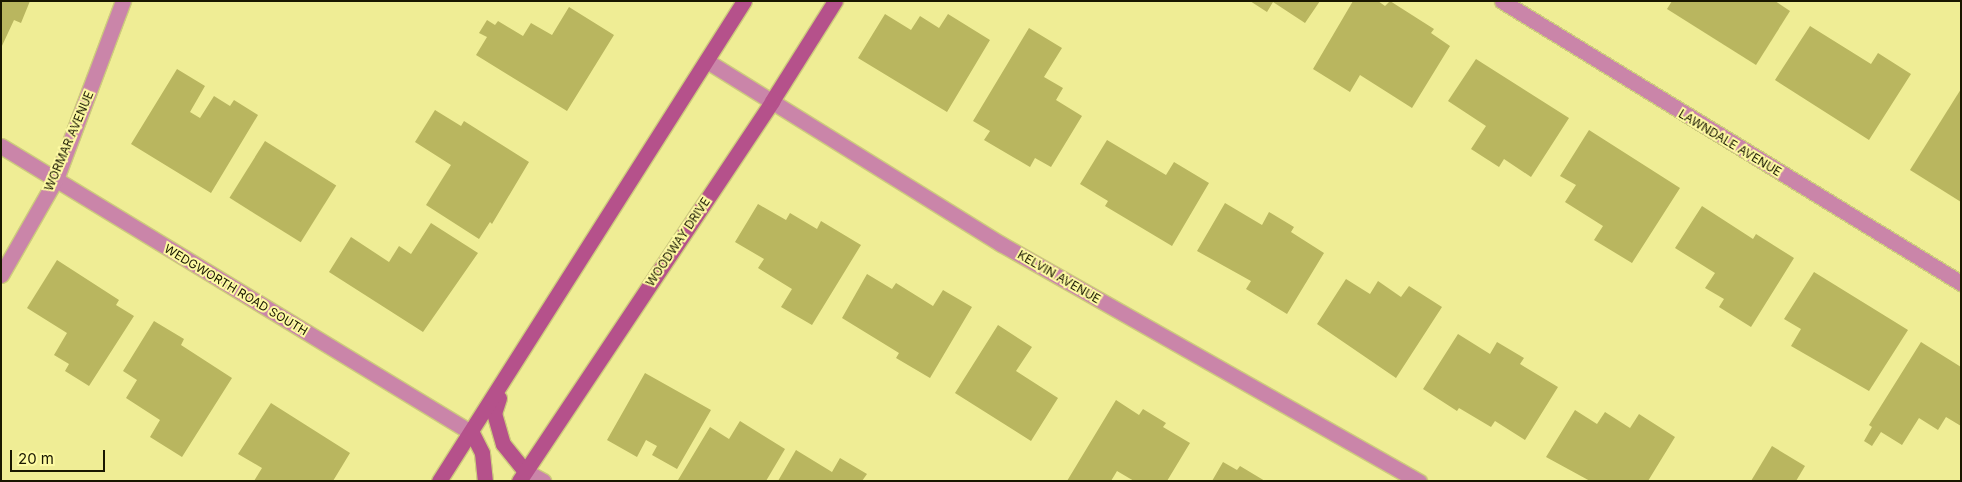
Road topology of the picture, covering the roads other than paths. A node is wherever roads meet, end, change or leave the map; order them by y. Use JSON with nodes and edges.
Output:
{"nodes":[{"id":1,"x":123,"y":1,"type":"edge"},
{"id":2,"x":744,"y":1,"type":"edge"},
{"id":3,"x":836,"y":1,"type":"edge"},
{"id":4,"x":1502,"y":1,"type":"edge"},
{"id":5,"x":707,"y":61,"type":"junction"},
{"id":6,"x":772,"y":101,"type":"junction"},
{"id":7,"x":1,"y":146,"type":"edge"},
{"id":8,"x":56,"y":179,"type":"junction"},
{"id":9,"x":1,"y":275,"type":"edge"},
{"id":10,"x":1961,"y":283,"type":"edge"},
{"id":11,"x":503,"y":384,"type":"junction"},
{"id":12,"x":472,"y":433,"type":"junction"},
{"id":13,"x":522,"y":476,"type":"edge"},
{"id":14,"x":439,"y":481,"type":"edge"},
{"id":15,"x":485,"y":481,"type":"edge"},
{"id":16,"x":543,"y":481,"type":"edge"},
{"id":17,"x":1419,"y":481,"type":"edge"}],
"edges":[{"from":1,"to":8,"type":"street","name":"WORMAR AVENUE"},
{"from":2,"to":5,"type":"street"},
{"from":3,"to":6,"type":"street","name":"WOODWAY DRIVE"},
{"from":4,"to":10,"type":"street","name":"LAWNDALE AVENUE"},
{"from":5,"to":6,"type":"street","name":"KELVIN AVENUE"},
{"from":5,"to":11,"type":"street"},
{"from":6,"to":13,"type":"street","name":"WOODWAY DRIVE"},
{"from":6,"to":17,"type":"street","name":"KELVIN AVENUE"},
{"from":7,"to":8,"type":"street","name":"WEDGWORTH ROAD SOUTH"},
{"from":8,"to":9,"type":"street","name":"WORMAR AVENUE"},
{"from":8,"to":12,"type":"street","name":"WEDGWORTH ROAD SOUTH"},
{"from":11,"to":12,"type":"street"},
{"from":11,"to":13,"type":"street"},
{"from":12,"to":14,"type":"street"},
{"from":12,"to":15,"type":"street"},
{"from":13,"to":16,"type":"street"}]}
